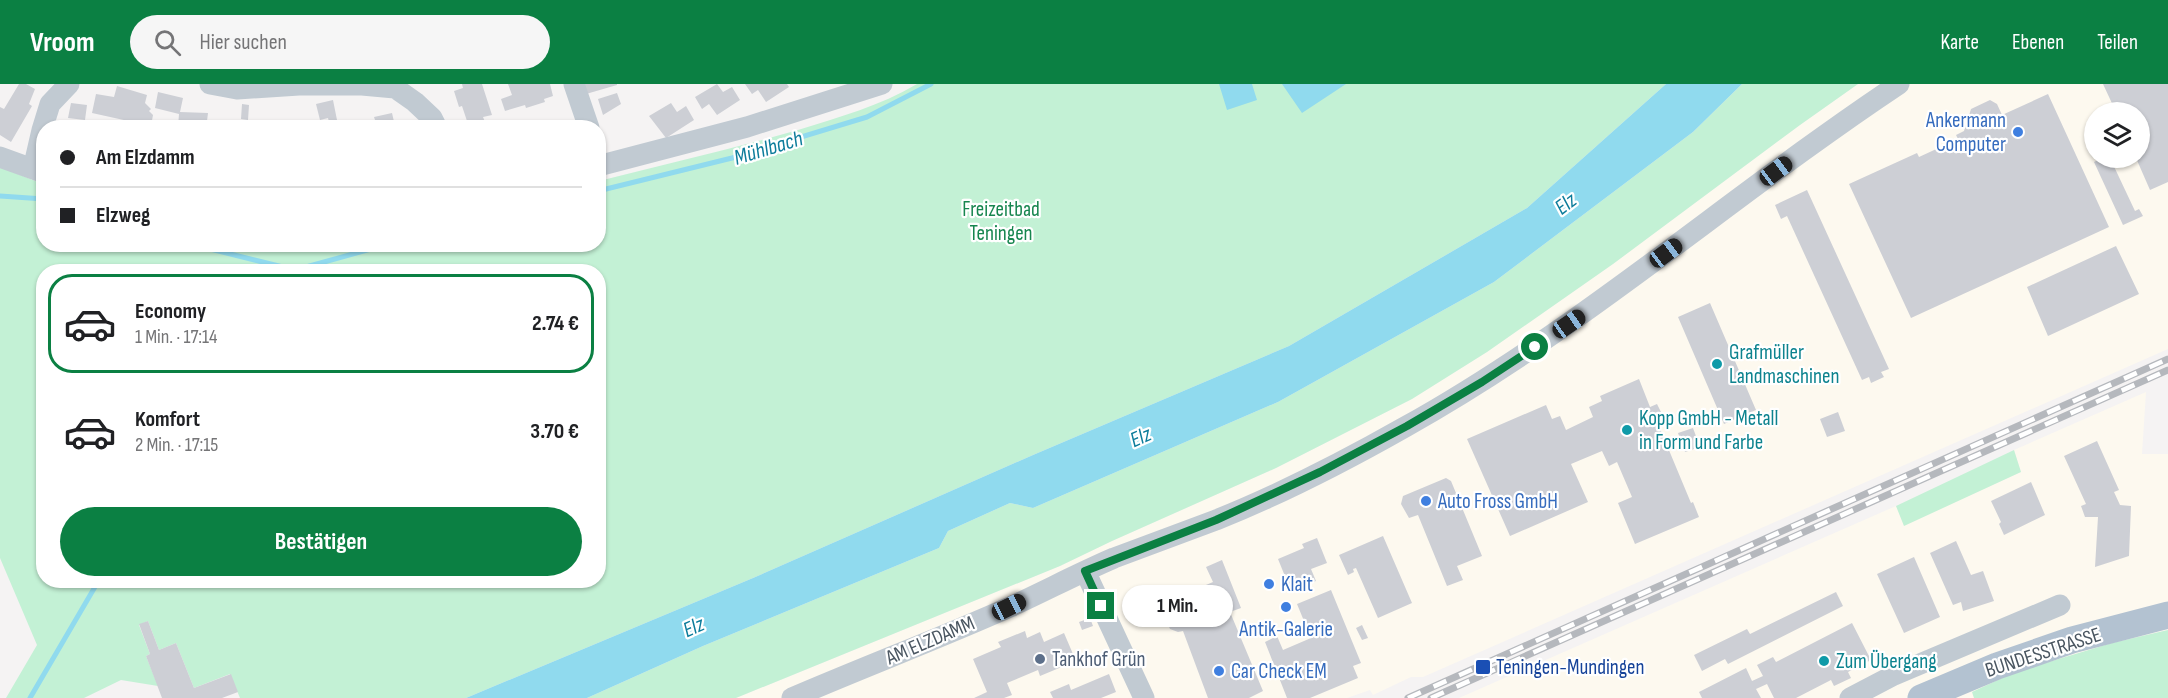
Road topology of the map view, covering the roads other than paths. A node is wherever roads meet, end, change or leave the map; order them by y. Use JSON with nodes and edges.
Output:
{"nodes":[{"id":1,"x":69,"y":84,"type":"edge"},
{"id":2,"x":210,"y":84,"type":"edge"},
{"id":3,"x":574,"y":84,"type":"edge"},
{"id":4,"x":882,"y":84,"type":"edge"},
{"id":5,"x":1899,"y":84,"type":"edge"},
{"id":6,"x":45,"y":120,"type":"edge"},
{"id":7,"x":433,"y":120,"type":"edge"},
{"id":8,"x":586,"y":120,"type":"edge"},
{"id":9,"x":1,"y":157,"type":"edge"},
{"id":10,"x":606,"y":161,"type":"edge"},
{"id":11,"x":36,"y":170,"type":"edge"},
{"id":12,"x":1085,"y":571,"type":"junction"},
{"id":13,"x":2060,"y":605,"type":"dead end"},
{"id":14,"x":2168,"y":615,"type":"edge"},
{"id":15,"x":792,"y":698,"type":"edge"},
{"id":16,"x":1144,"y":698,"type":"edge"},
{"id":17,"x":1850,"y":698,"type":"edge"},
{"id":18,"x":1921,"y":698,"type":"edge"}],
"edges":[{"from":1,"to":6,"type":"street"},
{"from":2,"to":7,"type":"street"},
{"from":3,"to":8,"type":"street"},
{"from":4,"to":10,"type":"street"},
{"from":5,"to":12,"type":"street","name":"AM ELZDAMM"},
{"from":9,"to":11,"type":"street"},
{"from":12,"to":15,"type":"street","name":"AM ELZDAMM"},
{"from":12,"to":16,"type":"street"},
{"from":13,"to":17,"type":"street"},
{"from":14,"to":18,"type":"main road","name":"BUNDESSTRASSE"}]}
